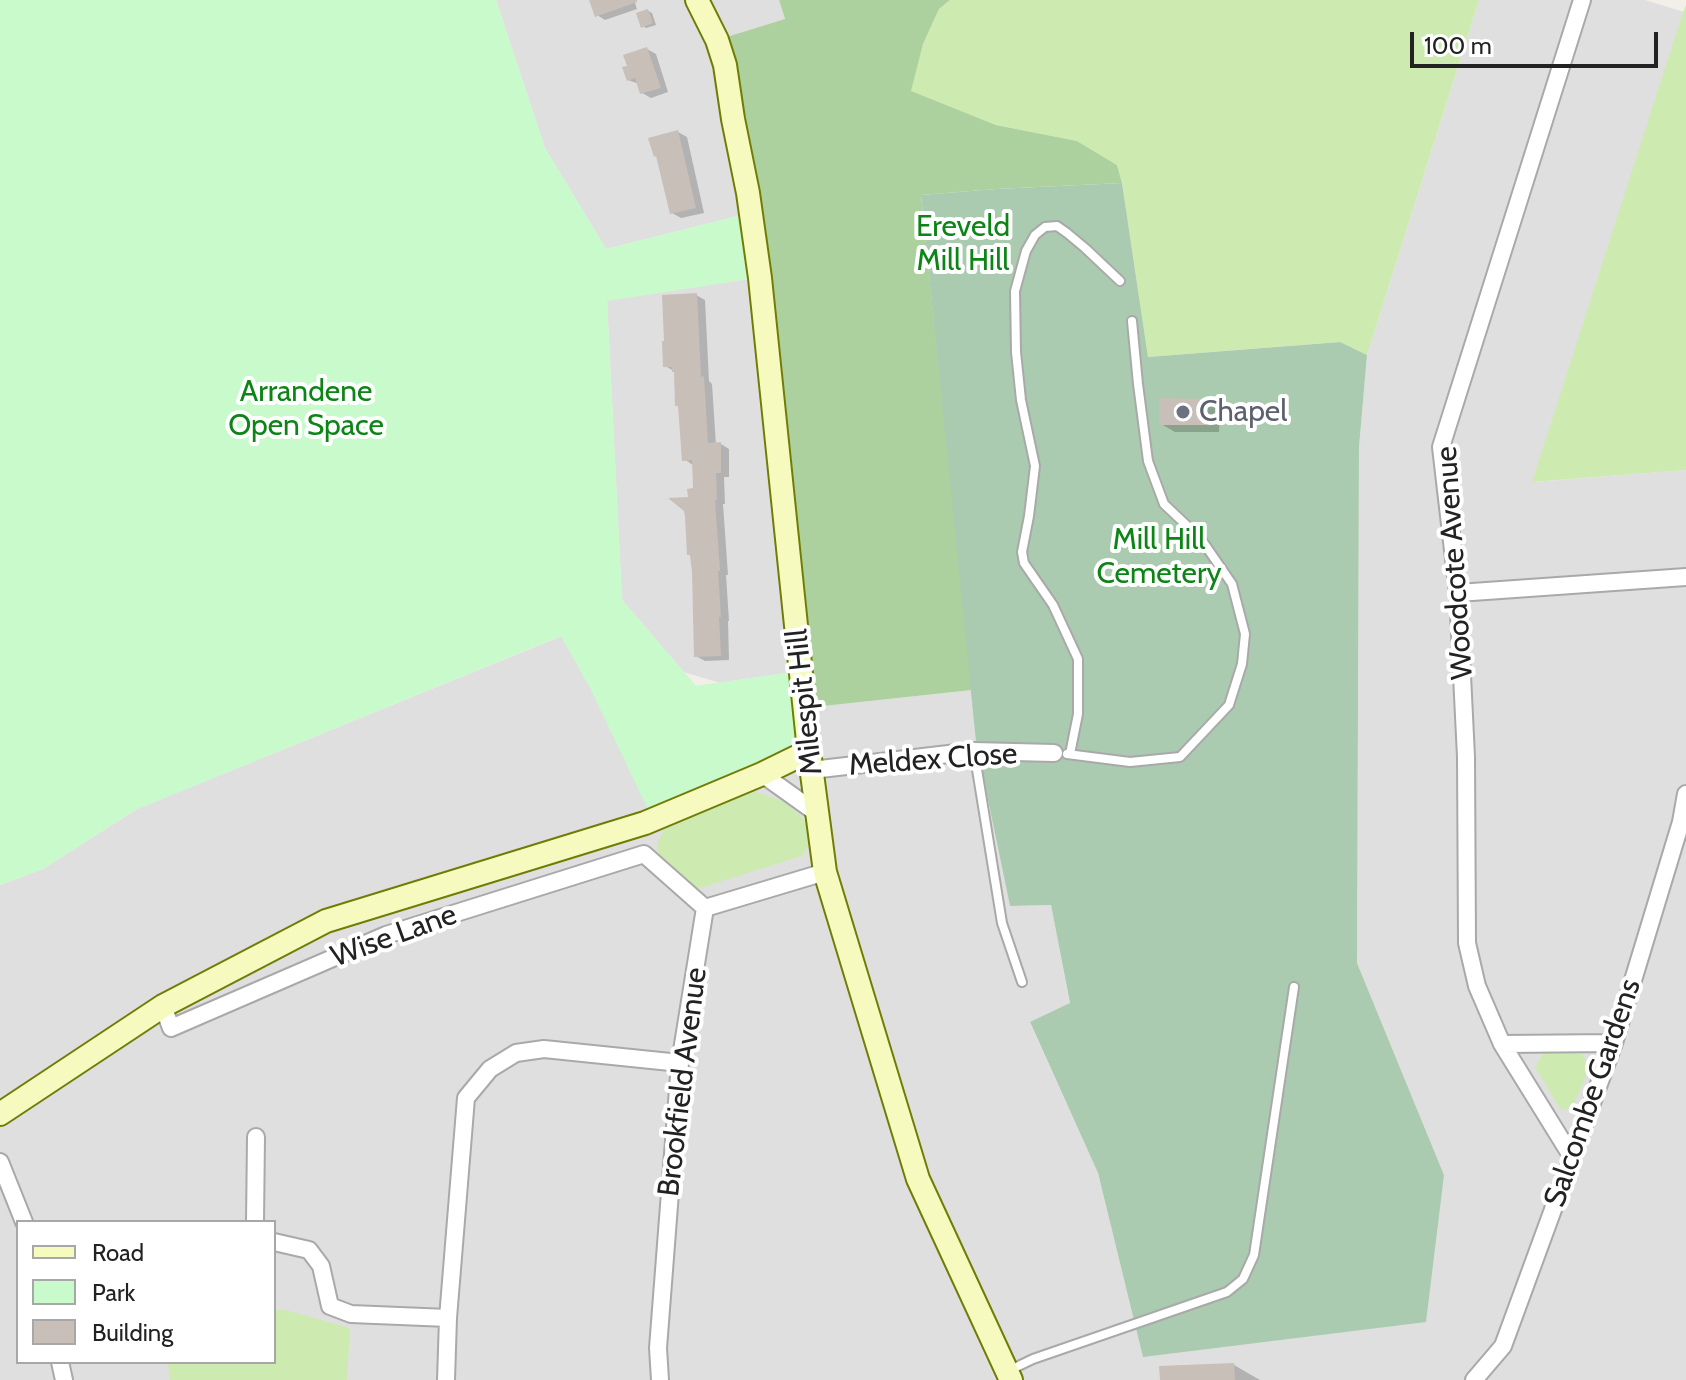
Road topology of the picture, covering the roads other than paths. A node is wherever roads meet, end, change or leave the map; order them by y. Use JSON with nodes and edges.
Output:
{"nodes":[{"id":1,"x":697,"y":0,"type":"edge"},
{"id":2,"x":1582,"y":0,"type":"edge"},
{"id":3,"x":1120,"y":281,"type":"dead end"},
{"id":4,"x":1132,"y":321,"type":"dead end"},
{"id":5,"x":1686,"y":577,"type":"edge"},
{"id":6,"x":1458,"y":593,"type":"junction"},
{"id":7,"x":974,"y":751,"type":"junction"},
{"id":8,"x":1062,"y":754,"type":"junction"},
{"id":9,"x":810,"y":761,"type":"junction"},
{"id":10,"x":762,"y":774,"type":"junction"},
{"id":11,"x":1686,"y":794,"type":"edge"},
{"id":12,"x":818,"y":814,"type":"junction"},
{"id":13,"x":645,"y":823,"type":"junction"},
{"id":14,"x":644,"y":854,"type":"junction"},
{"id":15,"x":825,"y":872,"type":"junction"},
{"id":16,"x":705,"y":908,"type":"junction"},
{"id":17,"x":1022,"y":982,"type":"dead end"},
{"id":18,"x":1294,"y":987,"type":"dead end"},
{"id":19,"x":163,"y":1006,"type":"junction"},
{"id":20,"x":1614,"y":1043,"type":"junction"},
{"id":21,"x":1502,"y":1044,"type":"junction"},
{"id":22,"x":680,"y":1063,"type":"junction"},
{"id":23,"x":0,"y":1114,"type":"edge"},
{"id":24,"x":256,"y":1137,"type":"dead end"},
{"id":25,"x":1572,"y":1157,"type":"junction"},
{"id":26,"x":0,"y":1162,"type":"edge"},
{"id":27,"x":23,"y":1220,"type":"edge"},
{"id":28,"x":255,"y":1220,"type":"edge"},
{"id":29,"x":276,"y":1242,"type":"edge"},
{"id":30,"x":448,"y":1318,"type":"junction"},
{"id":31,"x":1009,"y":1376,"type":"edge"},
{"id":32,"x":446,"y":1380,"type":"edge"},
{"id":33,"x":660,"y":1380,"type":"edge"},
{"id":34,"x":1474,"y":1380,"type":"edge"}],
"edges":[{"from":1,"to":9,"type":"street","name":"Milespit Hill"},
{"from":2,"to":6,"type":"street","name":"Woodcote Avenue"},
{"from":3,"to":8,"type":"lane"},
{"from":4,"to":8,"type":"lane"},
{"from":5,"to":6,"type":"street"},
{"from":6,"to":21,"type":"street","name":"Woodcote Avenue"},
{"from":7,"to":8,"type":"street","name":"Meldex Close"},
{"from":7,"to":9,"type":"street","name":"Meldex Close"},
{"from":7,"to":17,"type":"lane"},
{"from":9,"to":10,"type":"street","name":"Wise Lane"},
{"from":9,"to":12,"type":"street","name":"Milespit Hill"},
{"from":10,"to":12,"type":"street"},
{"from":10,"to":13,"type":"street","name":"Wise Lane"},
{"from":11,"to":20,"type":"street","name":"Salcombe Gardens"},
{"from":12,"to":15,"type":"street","name":"Milespit Hill"},
{"from":13,"to":14,"type":"street"},
{"from":13,"to":19,"type":"street","name":"Wise Lane"},
{"from":14,"to":16,"type":"street"},
{"from":14,"to":19,"type":"street","name":"Wise Lane"},
{"from":15,"to":16,"type":"street"},
{"from":15,"to":31,"type":"street","name":"Milespit Hill"},
{"from":16,"to":22,"type":"street","name":"Brookfield Avenue"},
{"from":18,"to":31,"type":"lane"},
{"from":19,"to":23,"type":"street","name":"Wise Lane"},
{"from":20,"to":21,"type":"street"},
{"from":20,"to":25,"type":"street","name":"Salcombe Gardens"},
{"from":21,"to":25,"type":"street","name":"Woodcote Avenue"},
{"from":22,"to":30,"type":"street"},
{"from":22,"to":33,"type":"street","name":"Brookfield Avenue"},
{"from":24,"to":28,"type":"street"},
{"from":25,"to":34,"type":"street","name":"Salcombe Gardens"},
{"from":26,"to":27,"type":"street"},
{"from":29,"to":30,"type":"street"},
{"from":30,"to":32,"type":"street"}]}
